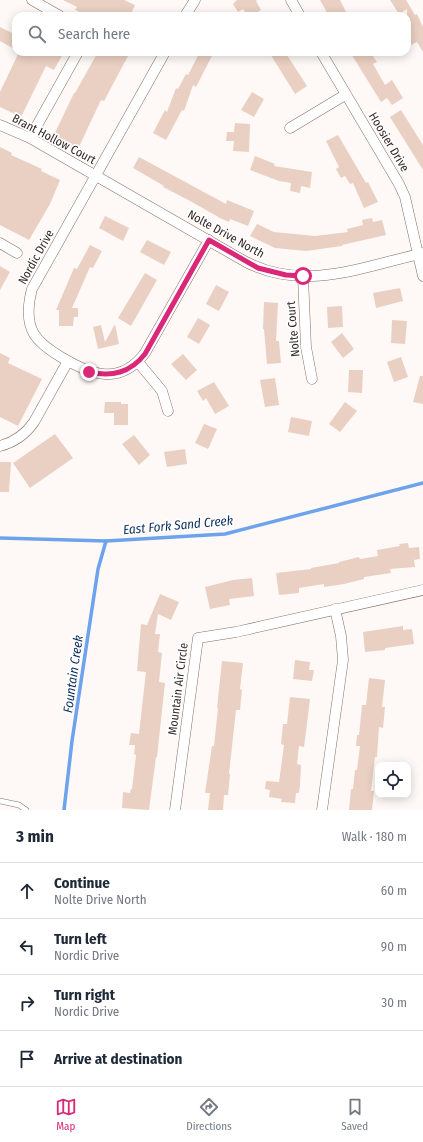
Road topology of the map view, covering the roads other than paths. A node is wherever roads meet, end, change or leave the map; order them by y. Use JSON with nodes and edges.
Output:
{"nodes":[{"id":1,"x":32,"y":0,"type":"edge"},
{"id":2,"x":194,"y":0,"type":"edge"},
{"id":3,"x":291,"y":0,"type":"edge"},
{"id":4,"x":53,"y":12,"type":"edge"},
{"id":5,"x":187,"y":12,"type":"edge"},
{"id":6,"x":298,"y":12,"type":"edge"},
{"id":7,"x":76,"y":56,"type":"edge"},
{"id":8,"x":163,"y":56,"type":"edge"},
{"id":9,"x":323,"y":56,"type":"edge"},
{"id":10,"x":345,"y":95,"type":"junction"},
{"id":11,"x":0,"y":125,"type":"edge"},
{"id":12,"x":290,"y":128,"type":"dead end"},
{"id":13,"x":30,"y":138,"type":"junction"},
{"id":14,"x":97,"y":176,"type":"junction"},
{"id":15,"x":209,"y":240,"type":"junction"},
{"id":16,"x":0,"y":243,"type":"edge"},
{"id":17,"x":17,"y":253,"type":"dead end"},
{"id":18,"x":421,"y":254,"type":"edge"},
{"id":19,"x":303,"y":276,"type":"junction"},
{"id":20,"x":423,"y":276,"type":"edge"},
{"id":21,"x":68,"y":361,"type":"junction"},
{"id":22,"x":138,"y":362,"type":"junction"},
{"id":23,"x":312,"y":379,"type":"dead end"},
{"id":24,"x":168,"y":411,"type":"dead end"},
{"id":25,"x":0,"y":446,"type":"edge"},
{"id":26,"x":423,"y":590,"type":"edge"},
{"id":27,"x":335,"y":610,"type":"junction"},
{"id":28,"x":0,"y":801,"type":"edge"},
{"id":29,"x":26,"y":810,"type":"edge"},
{"id":30,"x":175,"y":810,"type":"edge"},
{"id":31,"x":322,"y":810,"type":"edge"}],
"edges":[{"from":1,"to":4,"type":"street"},
{"from":2,"to":5,"type":"street"},
{"from":3,"to":6,"type":"street"},
{"from":7,"to":13,"type":"street"},
{"from":8,"to":14,"type":"street","name":"Nordic Drive"},
{"from":9,"to":10,"type":"street","name":"Hoosier Drive"},
{"from":10,"to":12,"type":"street"},
{"from":10,"to":18,"type":"street","name":"Hoosier Drive"},
{"from":11,"to":13,"type":"street","name":"Brant Hollow Court"},
{"from":13,"to":14,"type":"street","name":"Brant Hollow Court"},
{"from":14,"to":15,"type":"street","name":"Nolte Drive North"},
{"from":14,"to":21,"type":"street","name":"Nordic Drive"},
{"from":15,"to":19,"type":"street","name":"Nolte Drive North"},
{"from":15,"to":22,"type":"street","name":"Nordic Drive"},
{"from":16,"to":17,"type":"street"},
{"from":18,"to":19,"type":"street","name":"Nolte Drive North"},
{"from":18,"to":20,"type":"street","name":"Hoosier Drive"},
{"from":19,"to":23,"type":"street","name":"Nolte Court"},
{"from":21,"to":22,"type":"street","name":"Nordic Drive"},
{"from":21,"to":25,"type":"street"},
{"from":22,"to":24,"type":"street"},
{"from":26,"to":27,"type":"street","name":"Mountain Air Circle"},
{"from":27,"to":30,"type":"street","name":"Mountain Air Circle"},
{"from":27,"to":31,"type":"street"},
{"from":28,"to":29,"type":"lane"}]}
